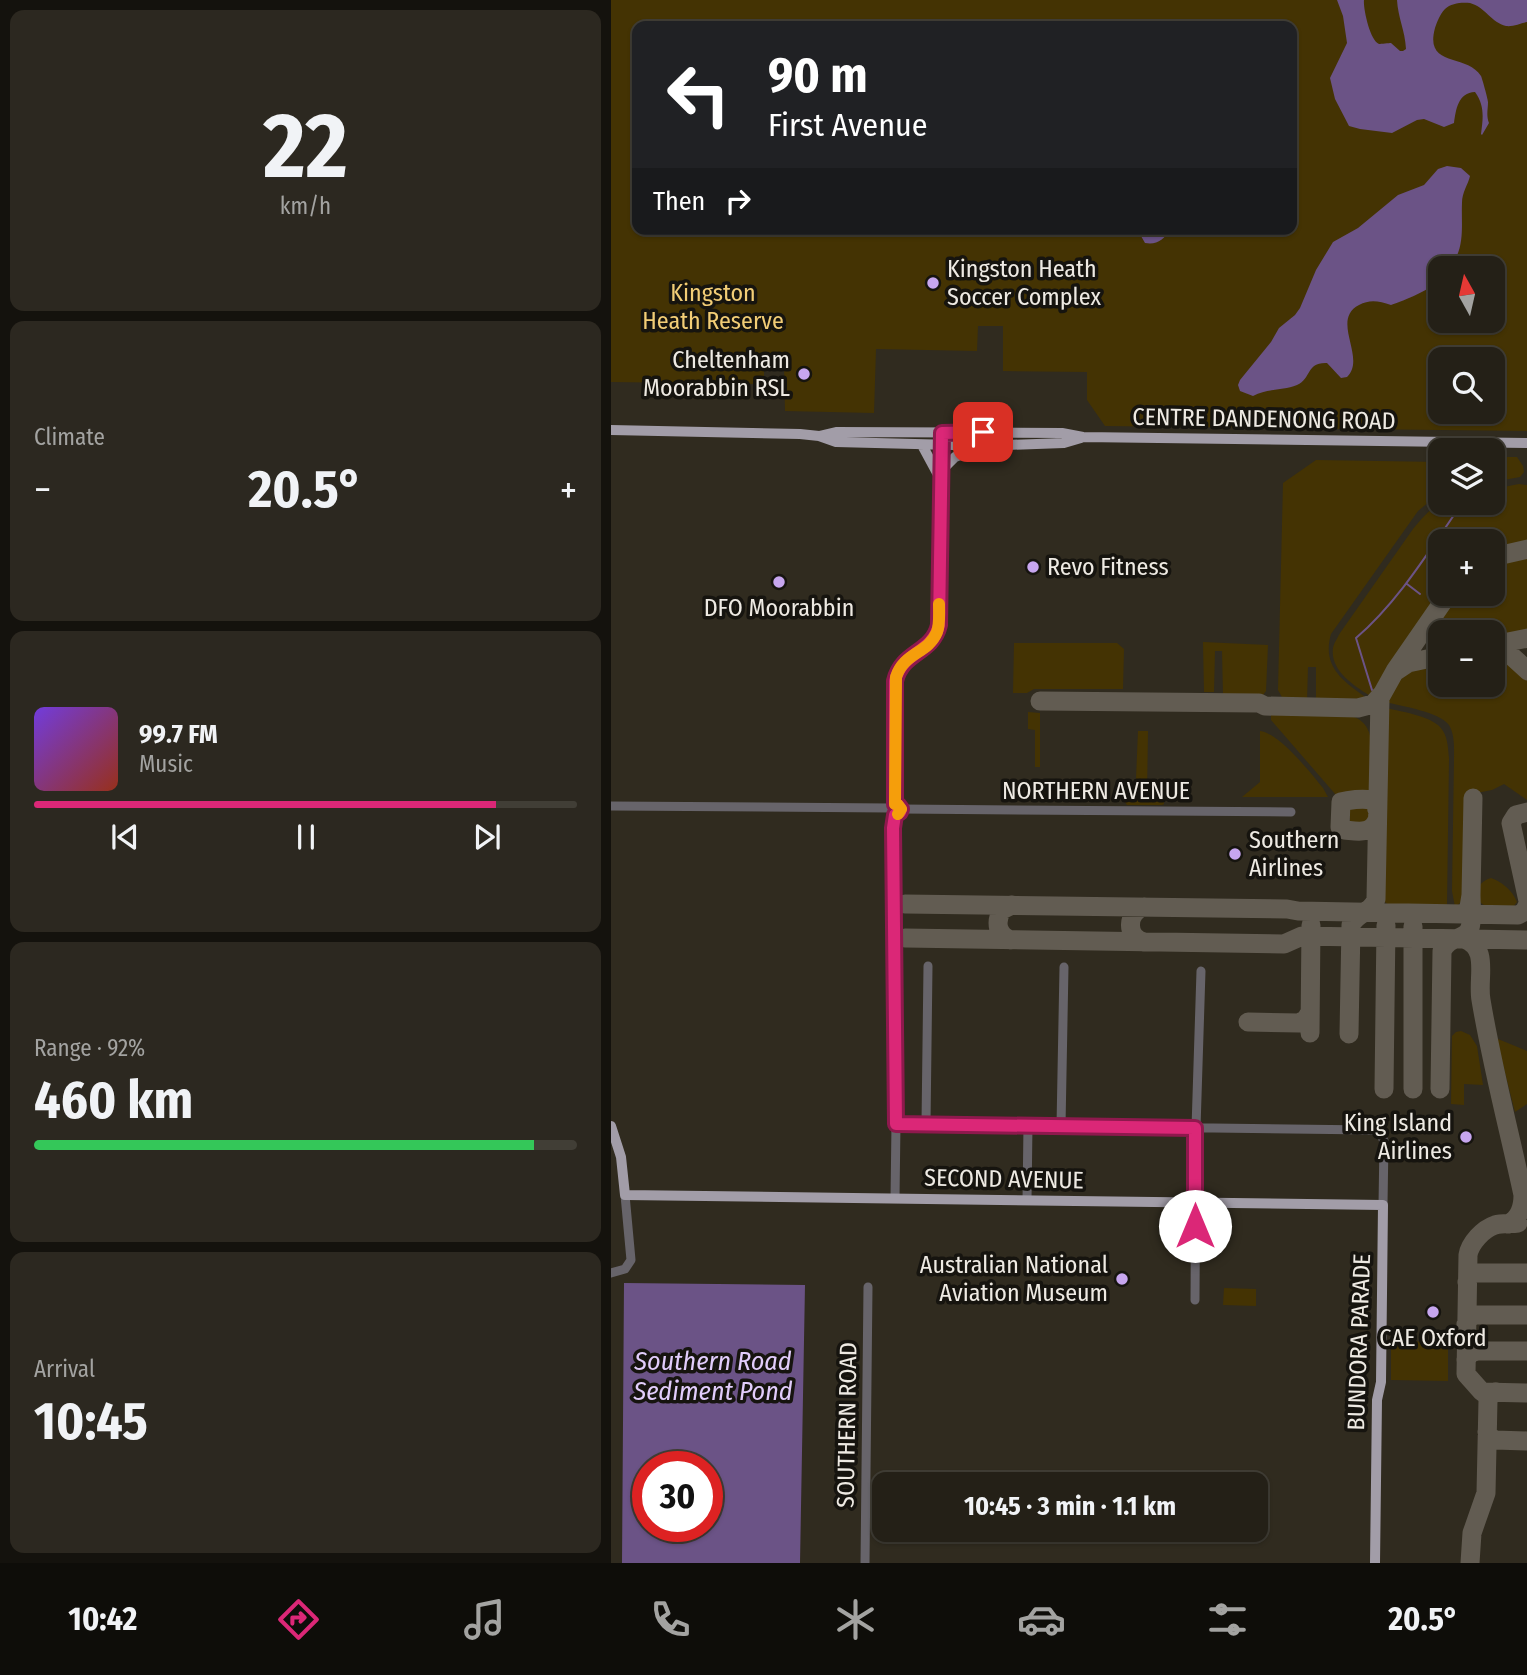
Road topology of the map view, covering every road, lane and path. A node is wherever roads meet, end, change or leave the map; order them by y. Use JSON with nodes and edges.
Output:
{"nodes":[{"id":1,"x":611,"y":430,"type":"edge"},
{"id":2,"x":819,"y":436,"type":"junction"},
{"id":3,"x":1083,"y":438,"type":"junction"},
{"id":4,"x":942,"y":439,"type":"junction"},
{"id":5,"x":1527,"y":443,"type":"edge"},
{"id":6,"x":922,"y":444,"type":"junction"},
{"id":7,"x":987,"y":445,"type":"junction"},
{"id":8,"x":942,"y":476,"type":"junction"},
{"id":9,"x":611,"y":806,"type":"edge"},
{"id":10,"x":895,"y":809,"type":"junction"},
{"id":11,"x":1291,"y":812,"type":"dead end"},
{"id":12,"x":928,"y":966,"type":"dead end"},
{"id":13,"x":1064,"y":967,"type":"dead end"},
{"id":14,"x":1201,"y":971,"type":"dead end"},
{"id":15,"x":896,"y":1124,"type":"junction"},
{"id":16,"x":926,"y":1124,"type":"junction"},
{"id":17,"x":1028,"y":1125,"type":"junction"},
{"id":18,"x":611,"y":1126,"type":"edge"},
{"id":19,"x":1061,"y":1126,"type":"junction"},
{"id":20,"x":1195,"y":1128,"type":"junction"},
{"id":21,"x":625,"y":1195,"type":"junction"},
{"id":22,"x":895,"y":1198,"type":"junction"},
{"id":23,"x":1027,"y":1200,"type":"junction"},
{"id":24,"x":1195,"y":1202,"type":"junction"},
{"id":25,"x":1383,"y":1205,"type":"junction"},
{"id":26,"x":611,"y":1273,"type":"edge"},
{"id":27,"x":868,"y":1287,"type":"dead end"},
{"id":28,"x":1195,"y":1300,"type":"dead end"},
{"id":29,"x":865,"y":1563,"type":"edge"},
{"id":30,"x":1375,"y":1563,"type":"edge"}],
"edges":[{"from":1,"to":2,"type":"main road","name":"CENTRE DANDENONG ROAD"},
{"from":2,"to":4,"type":"main road","name":"CENTRE DANDENONG ROAD"},
{"from":2,"to":6,"type":"main road","name":"CENTRE DANDENONG ROAD"},
{"from":3,"to":4,"type":"main road","name":"CENTRE DANDENONG ROAD"},
{"from":3,"to":5,"type":"main road","name":"CENTRE DANDENONG ROAD"},
{"from":3,"to":7,"type":"main road","name":"CENTRE DANDENONG ROAD"},
{"from":4,"to":6,"type":"main road","name":"CENTRE DANDENONG ROAD"},
{"from":4,"to":7,"type":"main road","name":"CENTRE DANDENONG ROAD"},
{"from":4,"to":8,"type":"street"},
{"from":6,"to":8,"type":"main road"},
{"from":7,"to":8,"type":"main road"},
{"from":8,"to":10,"type":"street"},
{"from":9,"to":10,"type":"street","name":"NORTHERN AVENUE"},
{"from":10,"to":11,"type":"street","name":"NORTHERN AVENUE"},
{"from":10,"to":15,"type":"street"},
{"from":12,"to":16,"type":"street"},
{"from":13,"to":19,"type":"street"},
{"from":14,"to":20,"type":"street"},
{"from":15,"to":16,"type":"street"},
{"from":15,"to":22,"type":"street"},
{"from":16,"to":17,"type":"street"},
{"from":17,"to":19,"type":"street"},
{"from":17,"to":23,"type":"street"},
{"from":18,"to":21,"type":"main road"},
{"from":19,"to":20,"type":"street"},
{"from":20,"to":24,"type":"street"},
{"from":20,"to":25,"type":"street","name":"BUNDORA PARADE"},
{"from":21,"to":22,"type":"main road","name":"SECOND AVENUE"},
{"from":21,"to":26,"type":"street"},
{"from":22,"to":23,"type":"main road","name":"SECOND AVENUE"},
{"from":23,"to":24,"type":"main road","name":"SECOND AVENUE"},
{"from":24,"to":25,"type":"main road","name":"SECOND AVENUE"},
{"from":24,"to":28,"type":"street"},
{"from":25,"to":30,"type":"main road","name":"BUNDORA PARADE"},
{"from":27,"to":29,"type":"street","name":"SOUTHERN ROAD"}]}
